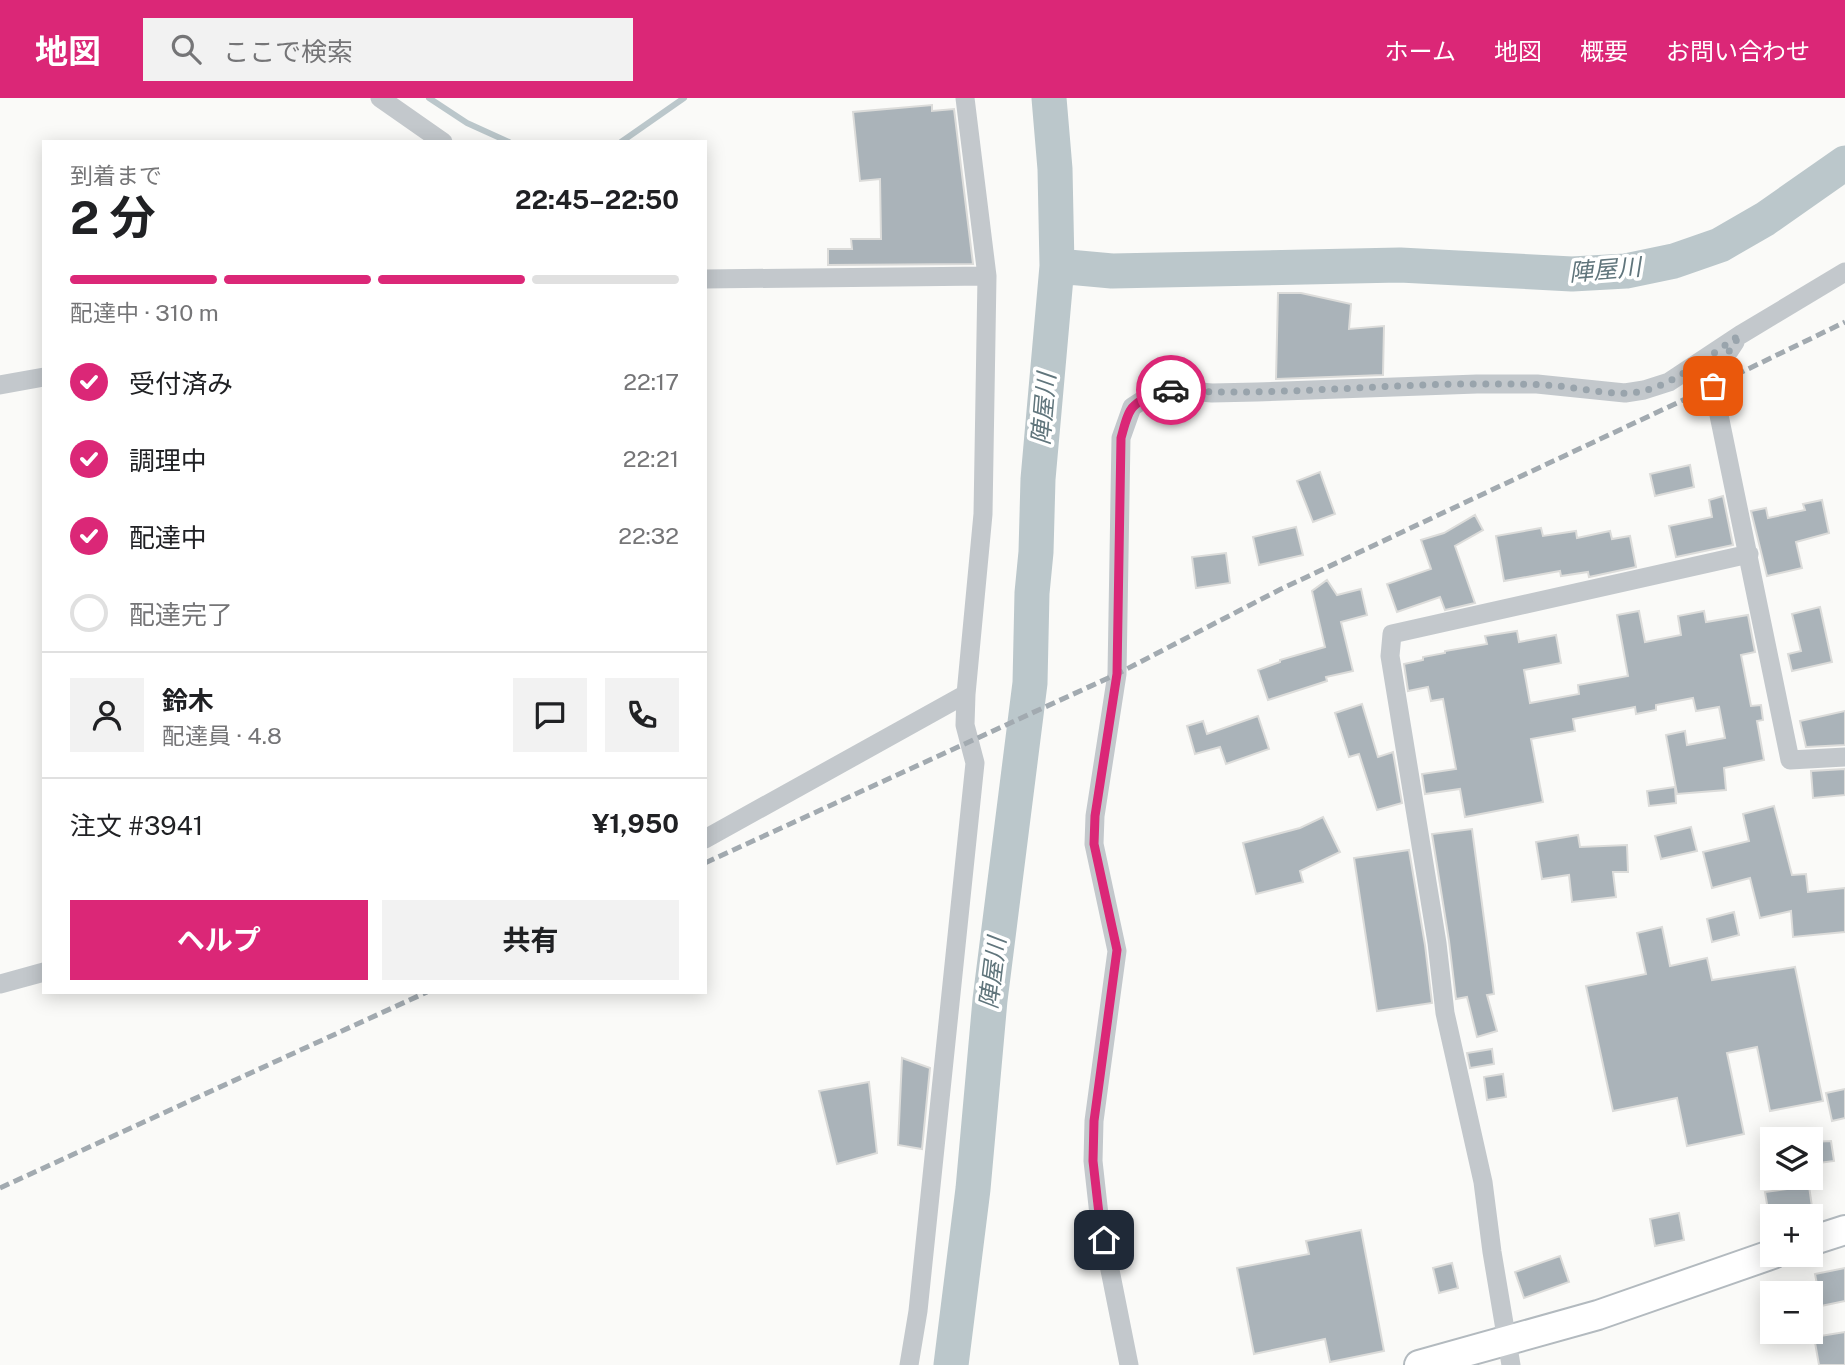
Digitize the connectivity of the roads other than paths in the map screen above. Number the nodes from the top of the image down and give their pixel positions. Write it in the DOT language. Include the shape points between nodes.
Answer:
graph roads {
  1 [pos="380,98"];
  2 [pos="965,98"];
  3 [pos="440,140"];
  4 [pos="1845,272"];
  5 [pos="987,276"];
  6 [pos="707,279"];
  7 [pos="1740,335"];
  8 [pos="42,377"];
  9 [pos="0,385"];
  10 [pos="1749,554"];
  11 [pos="966,694"];
  12 [pos="1845,757"];
  13 [pos="707,838"];
  14 [pos="42,973"];
  15 [pos="0,984"];
  16 [pos="1845,1230"];
  17 [pos="1823,1237"];
  18 [pos="1760,1259"];
  19 [pos="1509,1352"];
  20 [pos="909,1365"];
  21 [pos="1129,1365"];
  22 [pos="1419,1365"];
  1 -- 3 [label="street"];
  2 -- 5 [label="street"];
  4 -- 7 [label="street"];
  5 -- 6 [label="street"];
  5 -- 11 [label="street" via="983,514"];
  7 -- 10 [label="street" via="1716,371 1713,386"];
  7 -- 21 [label="street" via="1669,382 1625,393 1525,384 1212,393 1165,389 1132,407 1121,438 1117,674 1095,816 1094,844 1117,950 1094,1121 1093,1161"];
  8 -- 9 [label="street"];
  10 -- 12 [label="street" via="1790,760"];
  10 -- 19 [label="street" via="1392,634 1390,656 1445,1013 1483,1182"];
  11 -- 13 [label="street"];
  11 -- 20 [label="street" via="965,725 975,763"];
  14 -- 15 [label="street"];
  16 -- 17 [label="street"];
  18 -- 19 [label="street" via="1598,1315"];
  19 -- 22 [label="street"];
}
